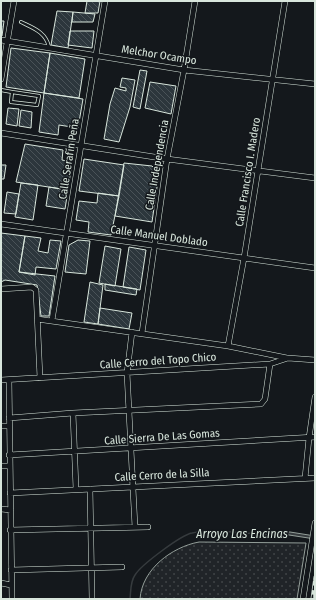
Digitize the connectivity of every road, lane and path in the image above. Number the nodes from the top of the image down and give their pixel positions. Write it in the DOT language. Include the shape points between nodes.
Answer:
graph roads {
  1 [pos="14,1"];
  2 [pos="105,1"];
  3 [pos="195,1"];
  4 [pos="285,1"];
  5 [pos="21,22"];
  6 [pos="1,40"];
  7 [pos="8,41"];
  8 [pos="49,47"];
  9 [pos="96,55"];
  10 [pos="184,70"];
  11 [pos="1,79"];
  12 [pos="273,80"];
  13 [pos="315,84"];
  14 [pos="1,90"];
  15 [pos="12,92"];
  16 [pos="1,133"];
  17 [pos="81,146"];
  18 [pos="167,159"];
  19 [pos="258,171"];
  20 [pos="315,178"];
  21 [pos="1,224"];
  22 [pos="68,233"];
  23 [pos="154,245"];
  24 [pos="244,258"];
  25 [pos="315,268"];
  26 [pos="1,289"];
  27 [pos="37,319"];
  28 [pos="52,320"];
  29 [pos="132,332"];
  30 [pos="142,333"];
  31 [pos="228,346"];
  32 [pos="288,358"];
  33 [pos="315,360"];
  34 [pos="270,364"];
  35 [pos="127,373"];
  36 [pos="40,378"];
  37 [pos="1,380"];
  38 [pos="9,380"];
  39 [pos="315,397"];
  40 [pos="128,410"];
  41 [pos="72,413"];
  42 [pos="9,418"];
  43 [pos="1,426"];
  44 [pos="9,426"];
  45 [pos="315,437"];
  46 [pos="308,438"];
  47 [pos="131,450"];
  48 [pos="74,452"];
  49 [pos="9,456"];
  50 [pos="1,466"];
  51 [pos="10,466"];
  52 [pos="305,478"];
  53 [pos="315,478"];
  54 [pos="133,486"];
  55 [pos="76,489"];
  56 [pos="90,489"];
  57 [pos="10,493"];
  58 [pos="1,509"];
  59 [pos="10,510"];
  60 [pos="315,523"];
  61 [pos="135,527"];
  62 [pos="148,527"];
  63 [pos="90,528"];
  64 [pos="10,530"];
  65 [pos="122,567"];
  66 [pos="91,568"];
  67 [pos="11,570"];
  68 [pos="1,583"];
  69 [pos="11,585"];
  70 [pos="12,599"];
  71 [pos="92,599"];
  72 [pos="303,599"];
  1 -- 7 [label="street"];
  2 -- 9 [label="street, Calle Serafín Peña"];
  3 -- 10 [label="street, Calle Independencia"];
  4 -- 12 [label="street, Calle Francisco I. Madero"];
  5 -- 8 [label="lane" via="46,37"];
  6 -- 7 [label="street, Melchor Ocampo"];
  7 -- 8 [label="street, Melchor Ocampo"];
  7 -- 11 [label="street"];
  8 -- 9 [label="street, Melchor Ocampo"];
  9 -- 10 [label="street, Melchor Ocampo"];
  9 -- 17 [label="street, Calle Serafín Peña"];
  10 -- 12 [label="street, Melchor Ocampo"];
  10 -- 18 [label="street, Calle Independencia"];
  12 -- 13 [label="street, Melchor Ocampo"];
  12 -- 19 [label="street, Calle Francisco I. Madero"];
  14 -- 15 [label="lane"];
  15 -- 15 [label="lane" via="39,96 37,105 10,102"];
  16 -- 17 [label="street"];
  17 -- 18 [label="street"];
  17 -- 22 [label="street, Calle Serafín Peña"];
  18 -- 19 [label="street"];
  18 -- 23 [label="street, Calle Independencia"];
  19 -- 20 [label="street"];
  19 -- 24 [label="street, Calle Francisco I. Madero"];
  21 -- 22 [label="street, Calle Manuel Doblado"];
  22 -- 23 [label="street, Calle Manuel Doblado"];
  22 -- 28 [label="street, Calle Serafín Peña"];
  23 -- 24 [label="street, Calle Manuel Doblado"];
  23 -- 30 [label="street, Calle Independencia"];
  24 -- 25 [label="street, Calle Manuel Doblado"];
  24 -- 31 [label="street, Calle Francisco I. Madero"];
  26 -- 27 [label="street" via="33,287 36,290"];
  27 -- 28 [label="street"];
  27 -- 36 [label="street"];
  28 -- 29 [label="street"];
  29 -- 30 [label="street"];
  29 -- 35 [label="street"];
  30 -- 31 [label="street"];
  31 -- 32 [label="street"];
  32 -- 33 [label="street, Calle Cerro del Topo Chico"];
  32 -- 34 [label="street, Calle Cerro del Topo Chico"];
  34 -- 35 [label="street, Calle Cerro del Topo Chico"];
  34 -- 40 [label="street" via="265,399 260,404"];
  35 -- 36 [label="street, Calle Cerro del Topo Chico"];
  35 -- 40 [label="street"];
  36 -- 38 [label="street, Calle Cerro del Topo Chico"];
  37 -- 38 [label="street, Calle Cerro del Topo Chico"];
  38 -- 42 [label="street"];
  39 -- 46 [label="street"];
  40 -- 41 [label="street"];
  40 -- 47 [label="street"];
  41 -- 42 [label="street"];
  41 -- 48 [label="street"];
  42 -- 44 [label="street"];
  43 -- 44 [label="street"];
  44 -- 49 [label="street"];
  45 -- 46 [label="street, Calle Sierra De Las Gomas"];
  46 -- 47 [label="street, Calle Sierra De Las Gomas"];
  46 -- 52 [label="street"];
  47 -- 48 [label="street, Calle Sierra De Las Gomas"];
  47 -- 54 [label="street"];
  48 -- 49 [label="street, Calle Sierra De Las Gomas"];
  48 -- 55 [label="street"];
  49 -- 51 [label="street"];
  50 -- 51 [label="street"];
  51 -- 57 [label="street"];
  52 -- 53 [label="street, Calle Cerro de la Silla"];
  52 -- 54 [label="street, Calle Cerro de la Silla"];
  54 -- 56 [label="street, Calle Cerro de la Silla"];
  54 -- 61 [label="street"];
  55 -- 56 [label="street, Calle Cerro de la Silla"];
  55 -- 57 [label="street, Calle Cerro de la Silla"];
  56 -- 63 [label="street"];
  57 -- 59 [label="street"];
  58 -- 59 [label="street"];
  59 -- 64 [label="street"];
  60 -- 72 [label="street"];
  61 -- 62 [label="street"];
  61 -- 63 [label="street"];
  63 -- 64 [label="street"];
  63 -- 66 [label="street"];
  64 -- 67 [label="street"];
  65 -- 66 [label="street"];
  66 -- 67 [label="street"];
  66 -- 71 [label="street"];
  67 -- 69 [label="street"];
  68 -- 69 [label="street"];
  69 -- 70 [label="street"];
}
